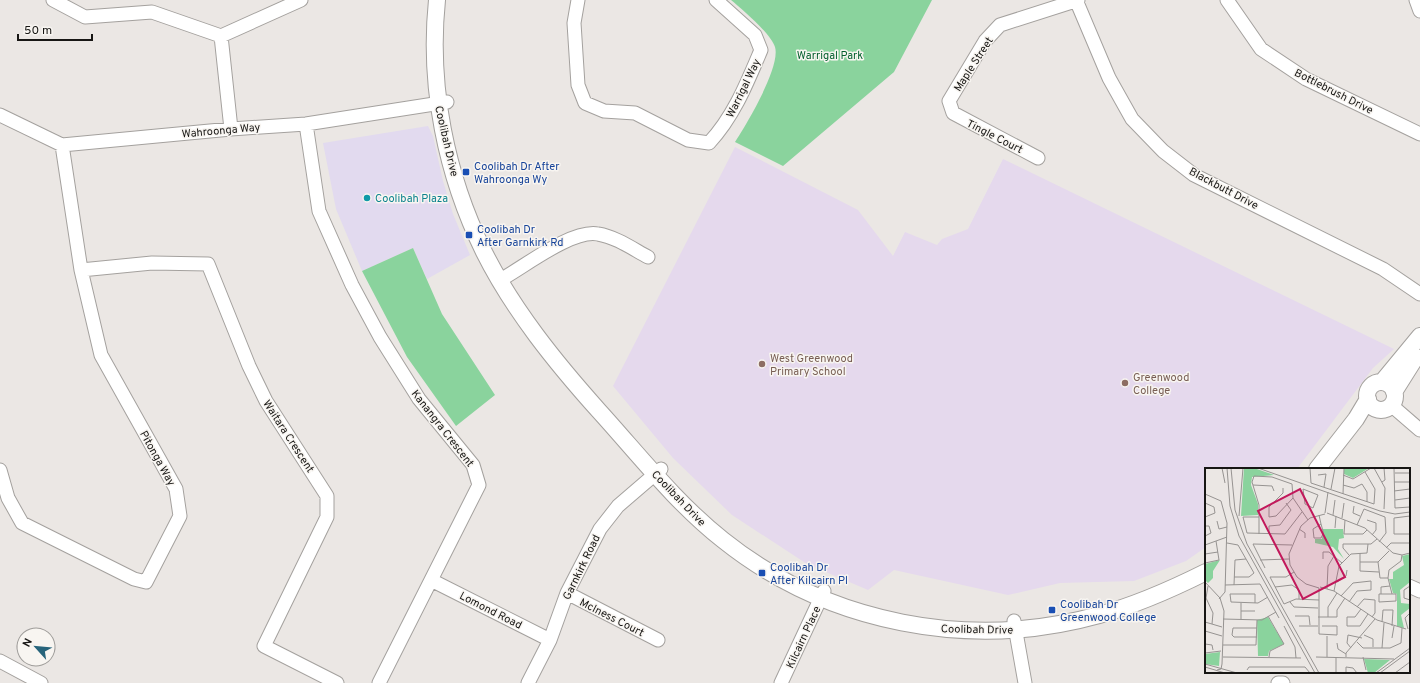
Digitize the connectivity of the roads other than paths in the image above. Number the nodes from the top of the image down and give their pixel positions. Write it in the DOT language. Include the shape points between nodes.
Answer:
graph roads {
  1 [pos="53,0"];
  2 [pos="301,0"];
  3 [pos="437,0"];
  4 [pos="446,0"];
  5 [pos="578,0"];
  6 [pos="716,0"];
  7 [pos="1077,0"];
  8 [pos="1227,0"];
  9 [pos="1416,0"];
  10 [pos="1420,11"];
  11 [pos="221,36"];
  12 [pos="443,103"];
  13 [pos="952,114"];
  14 [pos="0,115"];
  15 [pos="306,124"];
  16 [pos="231,129"];
  17 [pos="1420,134"];
  18 [pos="62,144"];
  19 [pos="1038,158"];
  20 [pos="648,257"];
  21 [pos="81,270"];
  22 [pos="504,278"];
  23 [pos="1420,294"];
  24 [pos="1420,336"];
  25 [pos="1420,351"];
  26 [pos="1383,398"];
  27 [pos="1420,430"];
  28 [pos="1318,468"];
  29 [pos="1329,468"];
  30 [pos="0,470"];
  31 [pos="658,471"];
  32 [pos="1205,562"];
  33 [pos="1205,572"];
  34 [pos="431,580"];
  35 [pos="1410,586"];
  36 [pos="1420,591"];
  37 [pos="567,593"];
  38 [pos="823,595"];
  39 [pos="1015,625"];
  40 [pos="550,640"];
  41 [pos="658,640"];
  42 [pos="0,662"];
  43 [pos="41,683"];
  44 [pos="337,683"];
  45 [pos="379,683"];
  46 [pos="528,683"];
  47 [pos="781,683"];
  48 [pos="1025,683"];
  49 [pos="1278,683"];
  50 [pos="1283,683"];
  1 -- 11 [label="street" via="86,17 152,12"];
  2 -- 11 [label="street"];
  3 -- 12 [label="main road, Coolibah Drive" via="435,64"];
  4 -- 12 [label="main road, Coolibah Drive"];
  5 -- 6 [label="street, Warrigal Way" via="574,23 578,85 585,103 604,111 635,113 688,140 709,143 722,129 744,90 761,50 755,35"];
  7 -- 13 [label="street, Maple Street" via="1000,25 985,41 949,102"];
  7 -- 23 [label="street, Blackbutt Drive" via="1109,78 1132,119 1163,151 1194,175 1383,269"];
  8 -- 17 [label="street, Bottlebrush Drive" via="1260,48 1306,79"];
  9 -- 10 [label="street"];
  11 -- 16 [label="street"];
  12 -- 15 [label="street, Wahroonga Way"];
  12 -- 22 [label="main road, Coolibah Drive" via="471,200"];
  13 -- 19 [label="street, Tingle Court"];
  14 -- 18 [label="street"];
  15 -- 16 [label="street, Wahroonga Way"];
  15 -- 34 [label="street, Kanangra Crescent" via="319,211 352,285 380,337 419,399 474,465 479,484"];
  16 -- 18 [label="street, Wahroonga Way"];
  18 -- 21 [label="street, Pitonga Way"];
  20 -- 22 [label="street" via="608,236 589,233 571,238"];
  21 -- 30 [label="street, Pitonga Way" via="101,355 176,489 180,516 146,582 134,579 22,523 8,498"];
  21 -- 44 [label="street, Waitara Crescent" via="152,263 208,264 249,366 266,401 327,496 327,517 264,646"];
  22 -- 31 [label="main road, Coolibah Drive" via="572,367"];
  24 -- 26 [label="main road"];
  25 -- 26 [label="main road"];
  26 -- 27 [label="street"];
  26 -- 28 [label="main road" via="1356,419"];
  26 -- 29 [label="main road"];
  31 -- 37 [label="street, Garnkirk Road" via="608,517"];
  31 -- 38 [label="main road, Coolibah Drive" via="731,536"];
  32 -- 39 [label="main road, Coolibah Drive" via="1164,583 1109,603"];
  33 -- 39 [label="main road, Coolibah Drive" via="1168,590 1098,615"];
  34 -- 40 [label="street, Lomond Road"];
  34 -- 45 [label="street, Kanangra Crescent"];
  35 -- 36 [label="street"];
  37 -- 40 [label="street, Garnkirk Road"];
  37 -- 41 [label="street, McIness Court"];
  38 -- 39 [label="main road, Coolibah Drive" via="914,616"];
  38 -- 47 [label="street, Kilcairn Place"];
  39 -- 48 [label="street"];
  40 -- 46 [label="street, Garnkirk Road"];
  42 -- 43 [label="street"];
  49 -- 50 [label="street"];
}
